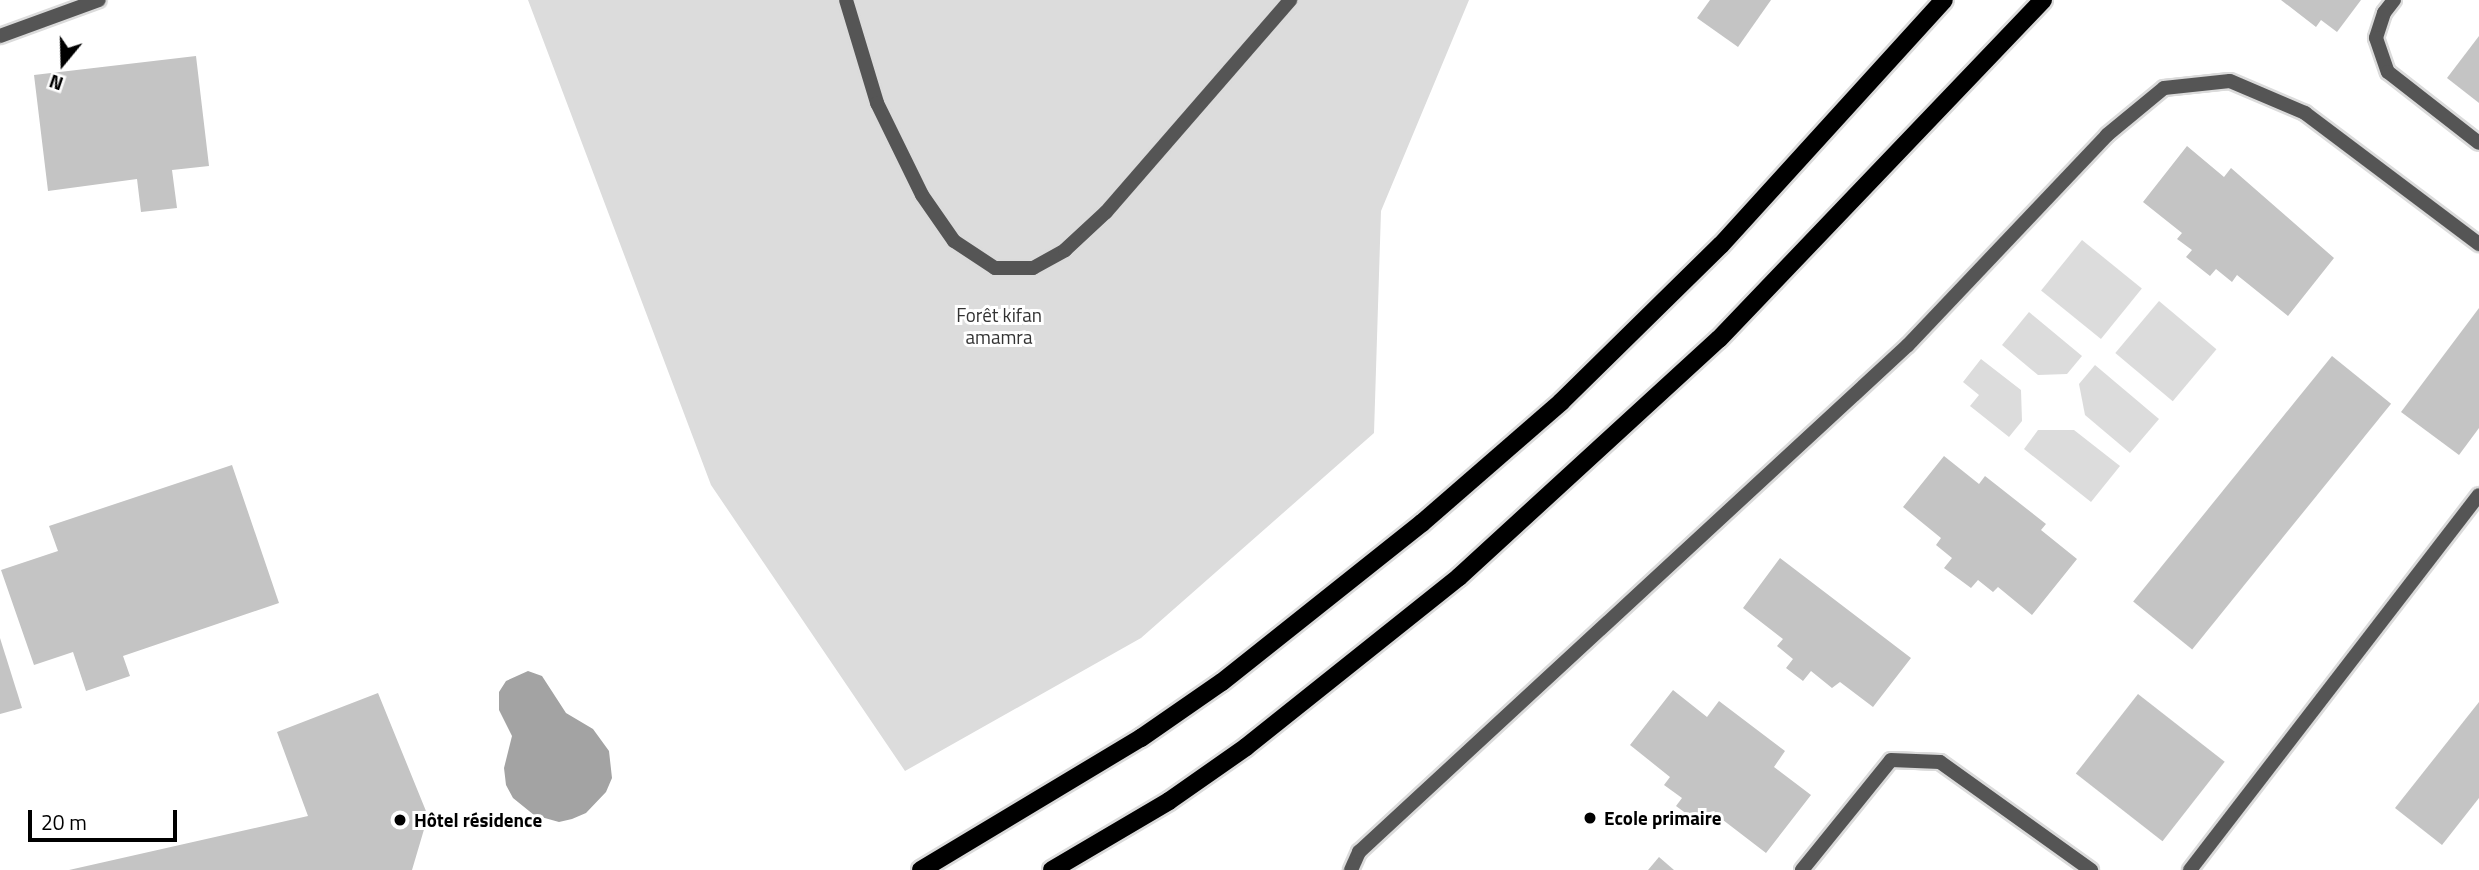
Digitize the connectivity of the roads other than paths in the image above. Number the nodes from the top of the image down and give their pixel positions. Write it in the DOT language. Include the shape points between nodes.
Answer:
graph roads {
  1 [pos="99,0"];
  2 [pos="846,0"];
  3 [pos="1290,0"];
  4 [pos="1944,0"];
  5 [pos="2043,0"];
  6 [pos="2394,0"];
  7 [pos="0,36"];
  8 [pos="2479,143"];
  9 [pos="2479,244"];
  10 [pos="2479,495"];
  11 [pos="921,870"];
  12 [pos="1052,870"];
  13 [pos="1351,870"];
  14 [pos="1802,870"];
  15 [pos="2091,870"];
  16 [pos="2190,870"];
  1 -- 7 [label="street"];
  2 -- 3 [label="street" via="877,103 922,195 954,241 995,268 1033,268 1065,250 1106,212"];
  4 -- 11 [label="main road" via="1721,245 1561,402 1422,523 1222,682 1151,731"];
  5 -- 12 [label="main road" via="1719,339 1519,524 1246,747 1169,801"];
  6 -- 8 [label="street" via="2384,12 2376,38 2388,72"];
  9 -- 13 [label="street" via="2305,113 2230,81 2164,88 2107,135 1908,345 1359,852"];
  10 -- 16 [label="street"];
  14 -- 15 [label="street" via="1891,760 1940,762"];
}
